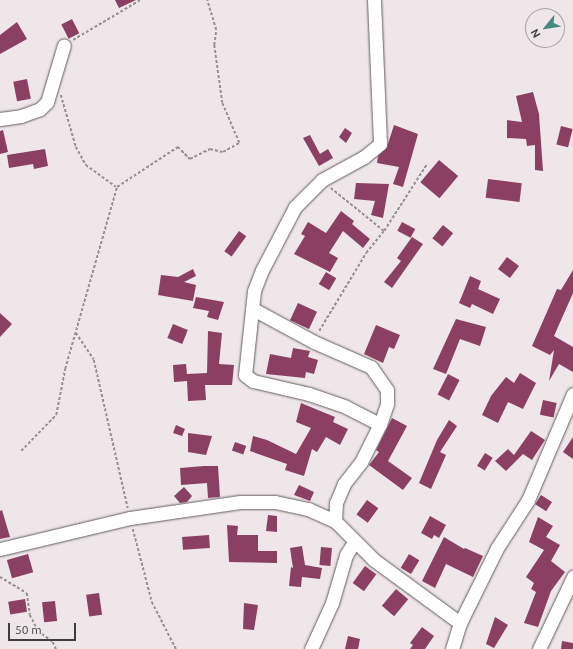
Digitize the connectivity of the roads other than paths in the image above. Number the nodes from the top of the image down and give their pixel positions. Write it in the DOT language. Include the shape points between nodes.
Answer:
graph roads {
  1 [pos="374,0"];
  2 [pos="64,45"];
  3 [pos="0,119"];
  4 [pos="253,309"];
  5 [pos="573,394"];
  6 [pos="380,424"];
  7 [pos="335,521"];
  8 [pos="354,542"];
  9 [pos="0,549"];
  10 [pos="573,577"];
  11 [pos="460,623"];
  12 [pos="312,649"];
  13 [pos="452,649"];
  14 [pos="538,649"];
  1 -- 4 [label="street" via="380,144 376,150 322,180 295,207 262,270 254,291"];
  2 -- 3 [label="street" via="47,102 40,109 21,116"];
  4 -- 6 [label="street" via="314,342 372,367 379,375 387,396"];
  4 -- 6 [label="street" via="245,375 248,379 346,407"];
  5 -- 11 [label="street" via="528,500 498,548"];
  6 -- 7 [label="street" via="361,462 344,484 336,503"];
  7 -- 8 [label="street"];
  7 -- 9 [label="street" via="308,509 275,502 240,502 130,518"];
  8 -- 11 [label="street" via="374,560"];
  8 -- 12 [label="street" via="346,555 332,603"];
  10 -- 14 [label="street"];
  11 -- 13 [label="street"];
}
